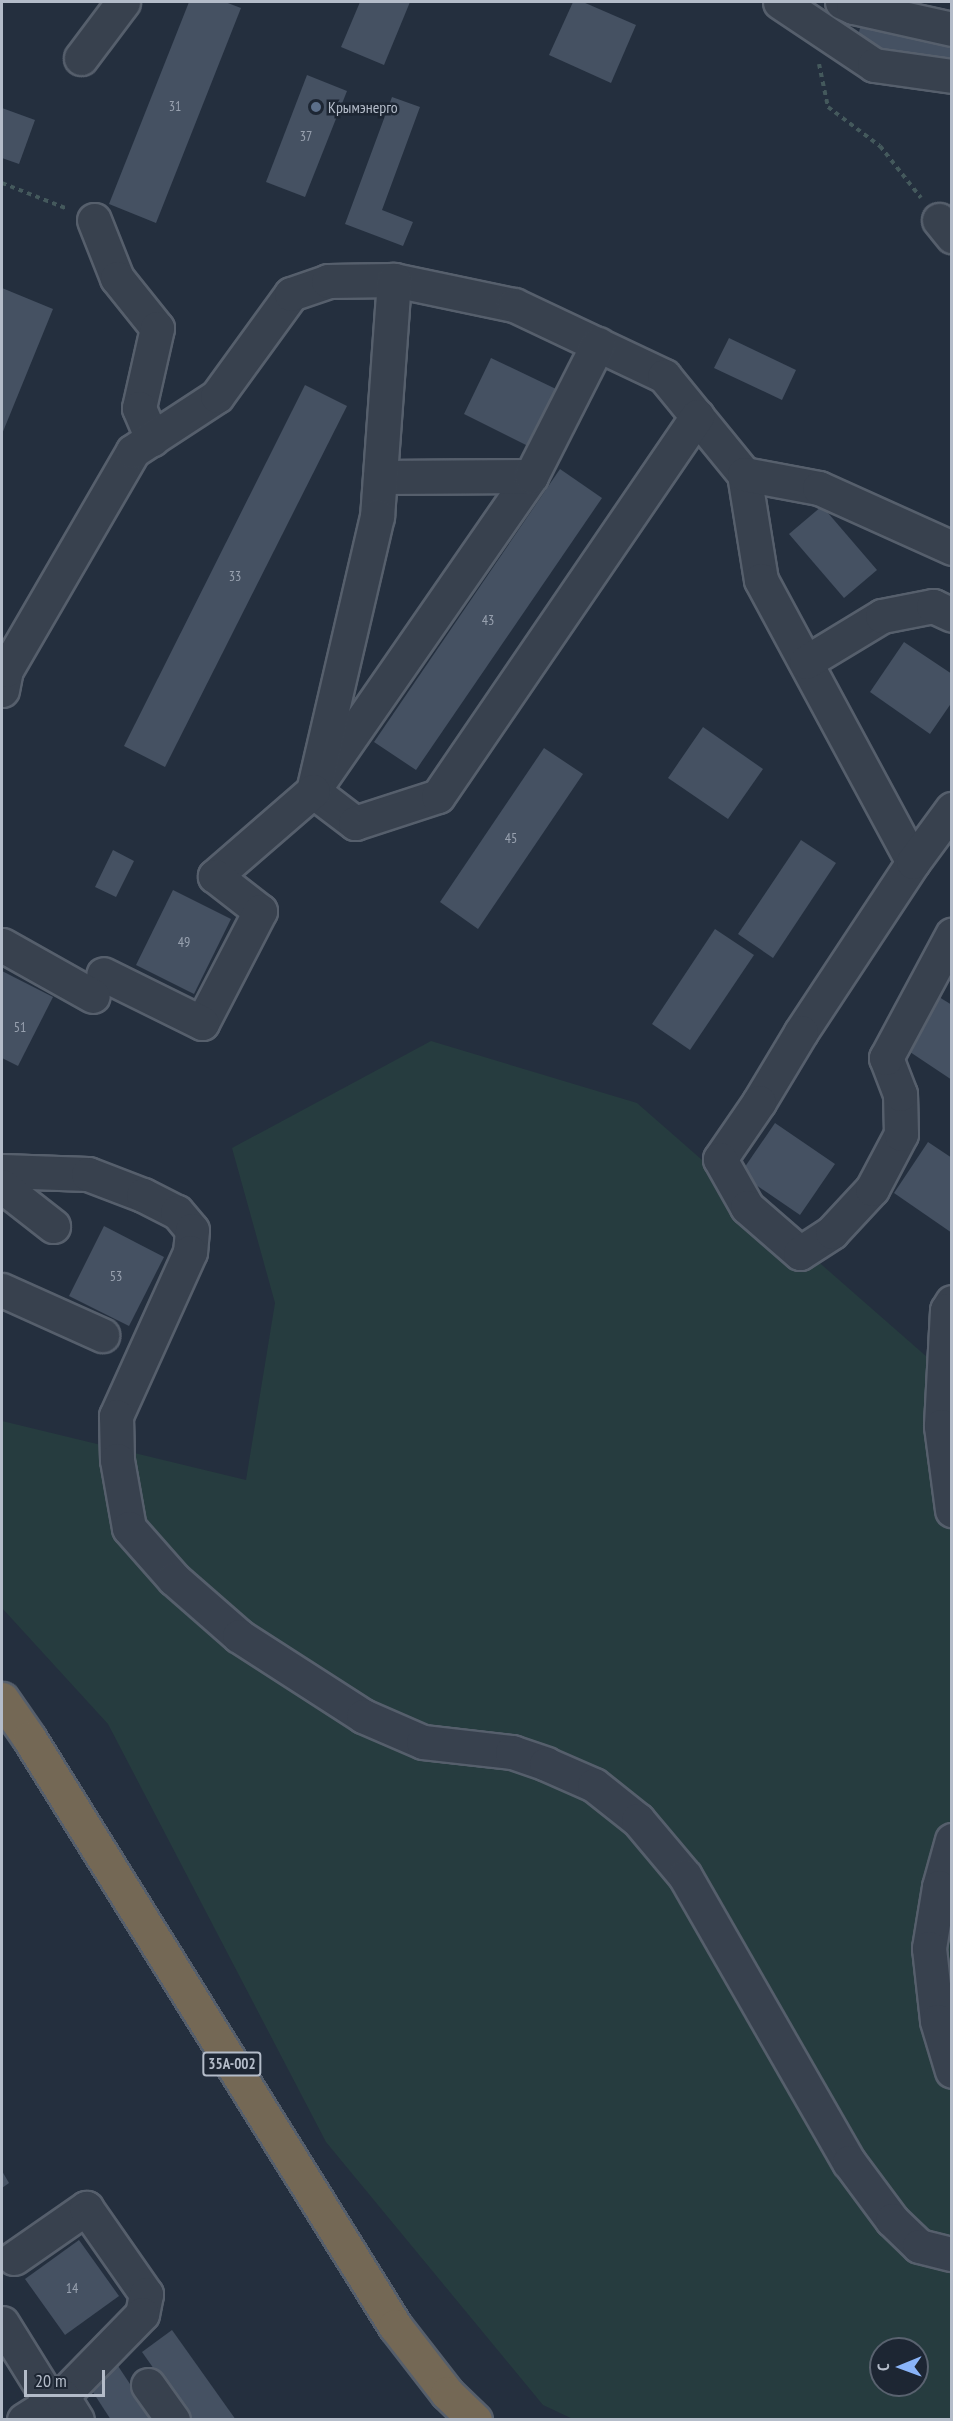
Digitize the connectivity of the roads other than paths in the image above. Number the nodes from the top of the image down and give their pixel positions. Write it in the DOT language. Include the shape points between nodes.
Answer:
graph roads {
  1 [pos="123,2"];
  2 [pos="780,2"];
  3 [pos="842,2"];
  4 [pos="951,29"];
  5 [pos="81,58"];
  6 [pos="951,76"];
  7 [pos="94,220"];
  8 [pos="394,280"];
  9 [pos="598,345"];
  10 [pos="697,416"];
  11 [pos="152,439"];
  12 [pos="744,474"];
  13 [pos="531,476"];
  14 [pos="380,477"];
  15 [pos="951,548"];
  16 [pos="951,615"];
  17 [pos="806,662"];
  18 [pos="3,675"];
  19 [pos="313,791"];
  20 [pos="951,809"];
  21 [pos="913,862"];
  22 [pos="951,935"];
  23 [pos="2,945"];
  24 [pos="2,1171"];
  25 [pos="2,1186"];
  26 [pos="53,1227"];
  27 [pos="2,1290"];
  28 [pos="951,1302"];
  29 [pos="102,1335"];
  30 [pos="951,1510"];
  31 [pos="2,1699"];
  32 [pos="951,1840"];
  33 [pos="951,2071"];
  34 [pos="951,2254"];
  35 [pos="14,2258"];
  36 [pos="2,2323"];
  37 [pos="148,2385"];
  38 [pos="64,2406"];
  39 [pos="24,2420"];
  40 [pos="173,2420"];
  41 [pos="475,2420"];
  1 -- 5 [label="street"];
  2 -- 6 [label="street" via="874,65"];
  3 -- 4 [label="street"];
  7 -- 11 [label="street" via="117,278 157,328 139,408"];
  8 -- 9 [label="street" via="514,305"];
  8 -- 11 [label="street" via="328,281 291,294 217,396"];
  8 -- 14 [label="street"];
  9 -- 10 [label="street" via="664,376"];
  9 -- 13 [label="street"];
  10 -- 12 [label="street"];
  10 -- 19 [label="street" via="438,796 356,823"];
  11 -- 18 [label="street" via="133,451"];
  12 -- 15 [label="street" via="819,488"];
  12 -- 17 [label="street" via="761,580"];
  13 -- 14 [label="street"];
  13 -- 19 [label="street"];
  14 -- 19 [label="street" via="377,516"];
  16 -- 17 [label="street" via="933,606 882,616"];
  17 -- 21 [label="street"];
  19 -- 23 [label="street" via="215,876 261,911 202,1023"];
  20 -- 21 [label="street"];
  21 -- 22 [label="street" via="720,1159 747,1207 800,1253 832,1232 872,1189 901,1134 900,1094 886,1058"];
  24 -- 34 [label="street" via="88,1174 177,1212 192,1230 190,1252 116,1416 117,1461 129,1527 167,1571 240,1636 363,1716 423,1742 512,1752 546,1764 594,1785 638,1820 685,1876 849,2162 892,2220 919,2246"];
  25 -- 26 [label="street"];
  27 -- 29 [label="street"];
  28 -- 30 [label="street" via="947,1310 940,1426"];
  31 -- 41 [label="highway, 35А-002" via="395,2326 447,2392"];
  32 -- 33 [label="street" via="929,1948 937,2021"];
  35 -- 38 [label="street" via="86,2208 146,2294 142,2314"];
  36 -- 38 [label="street"];
  37 -- 40 [label="street"];
  38 -- 39 [label="street"];
}
